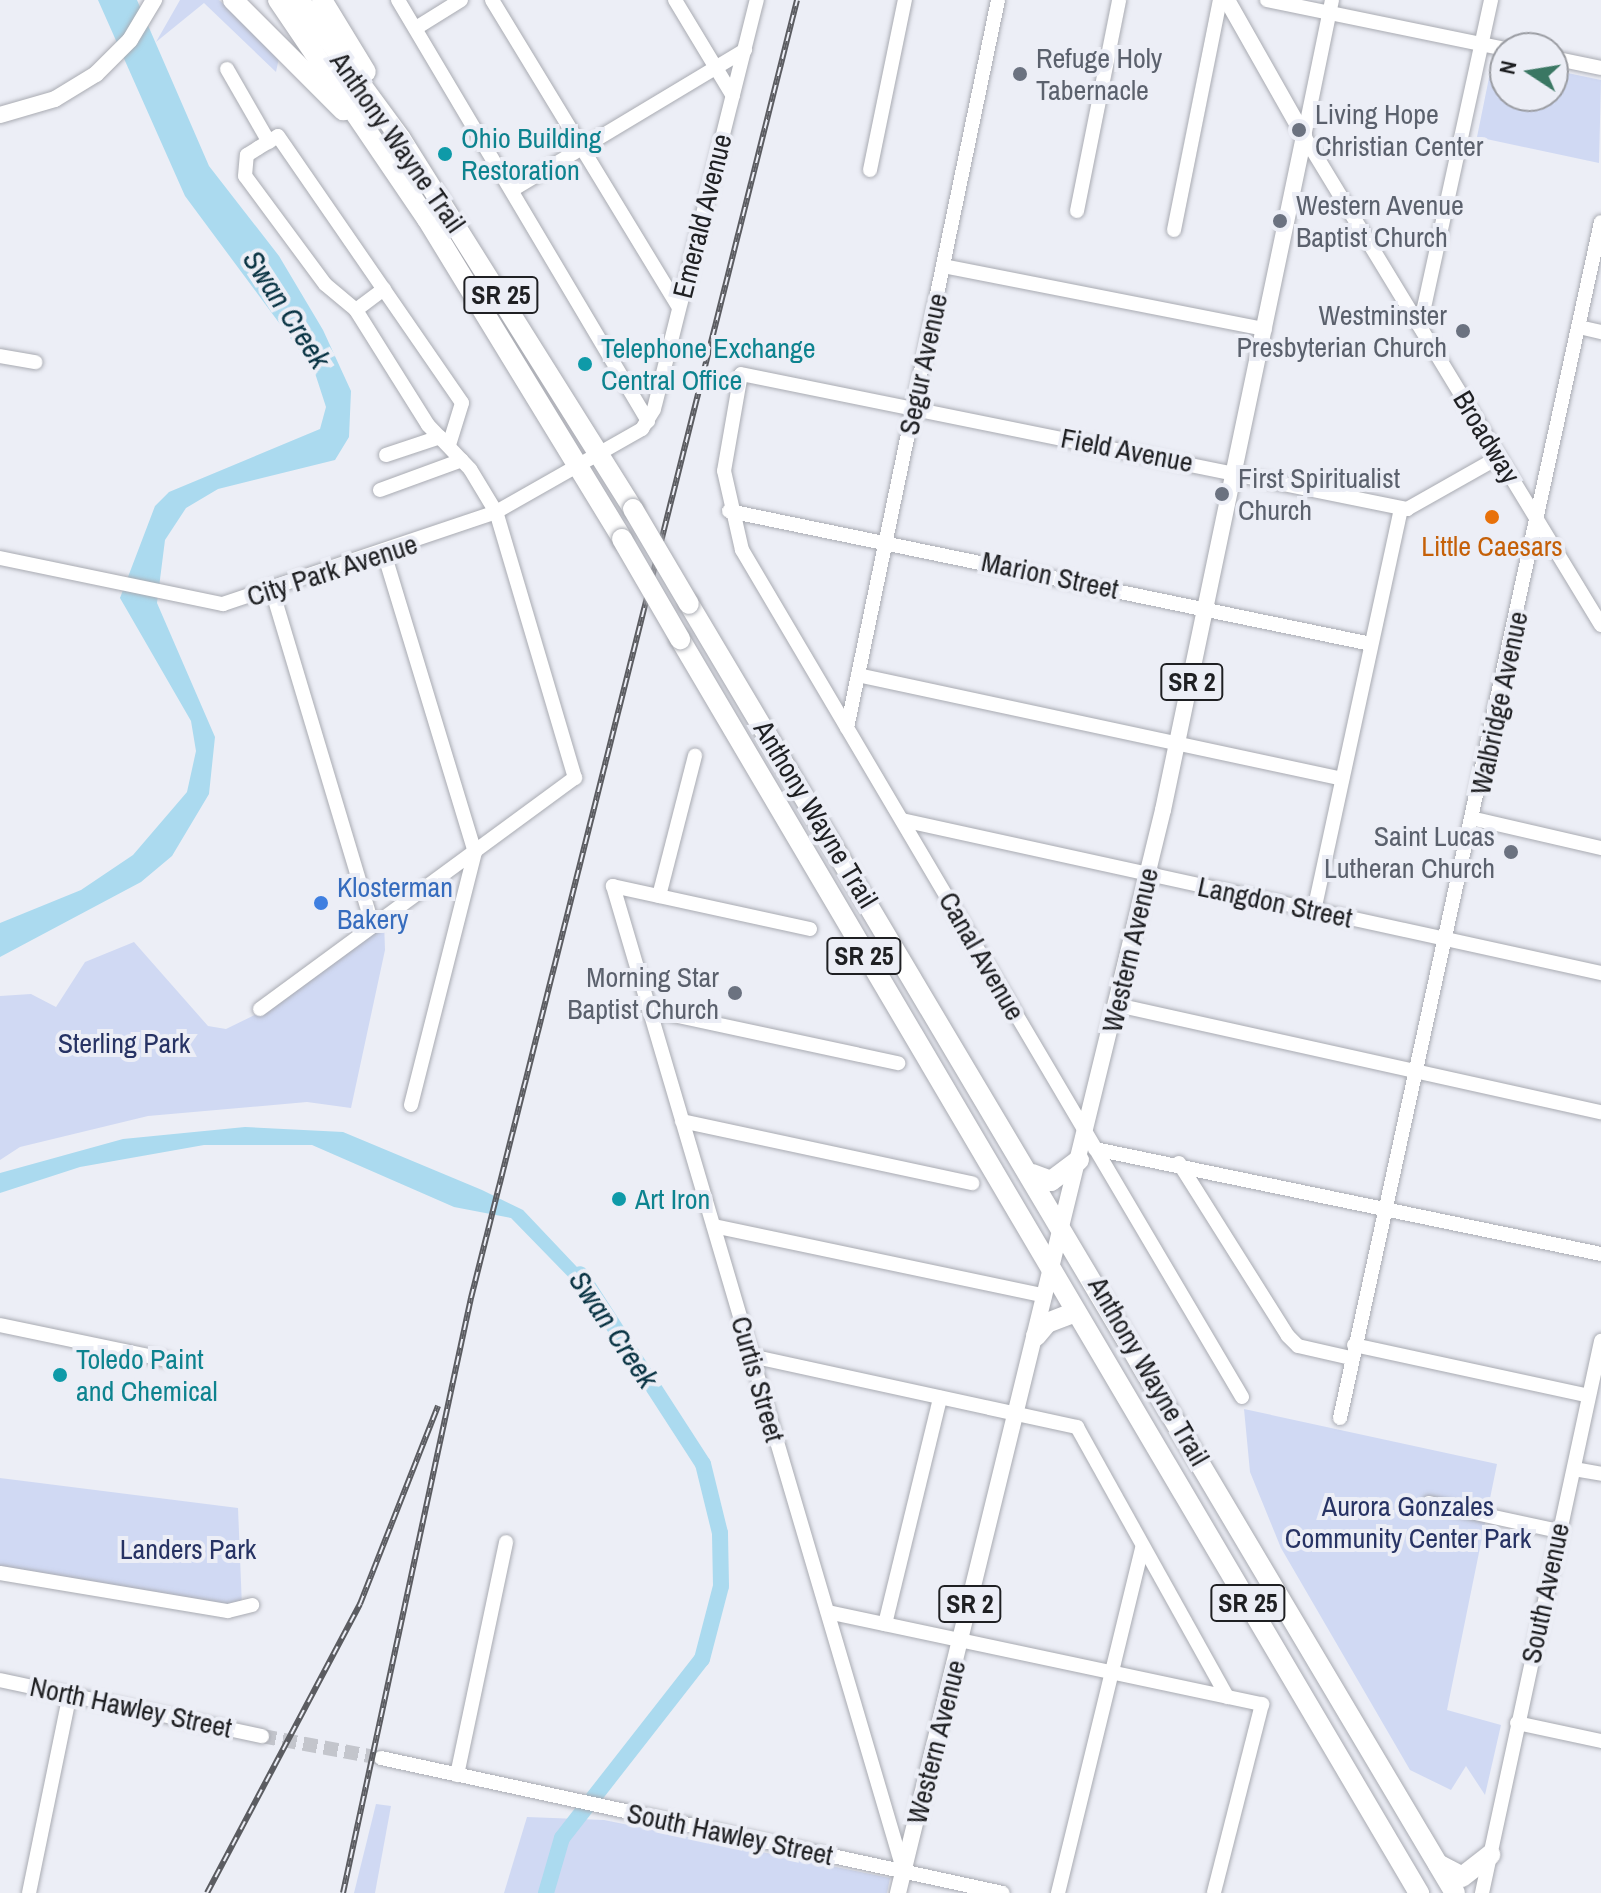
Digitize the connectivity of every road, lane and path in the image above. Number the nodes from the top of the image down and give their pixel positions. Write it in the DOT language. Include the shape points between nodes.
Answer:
graph roads {
  1 [pos="233,0"];
  2 [pos="278,0"];
  3 [pos="299,0"];
  4 [pos="322,0"];
  5 [pos="398,0"];
  6 [pos="461,0"];
  7 [pos="492,0"];
  8 [pos="675,0"];
  9 [pos="757,0"];
  10 [pos="905,0"];
  11 [pos="998,0"];
  12 [pos="1119,0"];
  13 [pos="1220,0"];
  14 [pos="1227,0"];
  15 [pos="1267,0"];
  16 [pos="1491,0"];
  17 [pos="153,1"];
  18 [pos="1330,6"];
  19 [pos="416,28"];
  20 [pos="1482,44"];
  21 [pos="1489,46"];
  22 [pos="745,50"];
  23 [pos="1569,61"];
  24 [pos="716,68"];
  25 [pos="1601,68"];
  26 [pos="227,69"];
  27 [pos="733,96"];
  28 [pos="0,115"];
  29 [pos="1304,136"];
  30 [pos="401,139"];
  31 [pos="269,142"];
  32 [pos="582,149"];
  33 [pos="386,161"];
  34 [pos="870,170"];
  35 [pos="512,190"];
  36 [pos="1077,211"];
  37 [pos="1601,222"];
  38 [pos="1174,230"];
  39 [pos="943,266"];
  40 [pos="384,289"];
  41 [pos="679,308"];
  42 [pos="356,310"];
  43 [pos="1420,326"];
  44 [pos="1579,327"];
  45 [pos="1265,329"];
  46 [pos="1601,332"];
  47 [pos="0,356"];
  48 [pos="35,362"];
  49 [pos="741,374"];
  50 [pos="914,408"];
  51 [pos="645,425"];
  52 [pos="444,441"];
  53 [pos="598,454"];
  54 [pos="386,455"];
  55 [pos="1499,457"];
  56 [pos="462,460"];
  57 [pos="577,464"];
  58 [pos="1235,472"];
  59 [pos="380,490"];
  60 [pos="1401,508"];
  61 [pos="729,511"];
  62 [pos="496,512"];
  63 [pos="1538,521"];
  64 [pos="885,542"];
  65 [pos="384,553"];
  66 [pos="0,558"];
  67 [pos="272,590"];
  68 [pos="1208,608"];
  69 [pos="1601,625"];
  70 [pos="1371,644"];
  71 [pos="858,675"];
  72 [pos="847,728"];
  73 [pos="1178,744"];
  74 [pos="695,756"];
  75 [pos="1342,779"];
  76 [pos="1475,819"];
  77 [pos="902,820"];
  78 [pos="1601,848"];
  79 [pos="475,852"];
  80 [pos="1148,874"];
  81 [pos="659,896"];
  82 [pos="1314,911"];
  83 [pos="373,926"];
  84 [pos="810,929"];
  85 [pos="1449,940"];
  86 [pos="1601,973"];
  87 [pos="1117,1005"];
  88 [pos="260,1009"];
  89 [pos="650,1010"];
  90 [pos="898,1063"];
  91 [pos="1421,1072"];
  92 [pos="411,1105"];
  93 [pos="1601,1112"];
  94 [pos="682,1121"];
  95 [pos="1086,1133"];
  96 [pos="1087,1154"];
  97 [pos="1179,1163"];
  98 [pos="1032,1174"];
  99 [pos="972,1183"];
  100 [pos="1387,1208"];
  101 [pos="1063,1225"];
  102 [pos="714,1226"];
  103 [pos="1601,1254"];
  104 [pos="1052,1271"];
  105 [pos="1045,1296"];
  106 [pos="1076,1312"];
  107 [pos="0,1325"];
  108 [pos="1036,1336"];
  109 [pos="1601,1341"];
  110 [pos="1352,1352"];
  111 [pos="751,1356"];
  112 [pos="167,1360"];
  113 [pos="1589,1396"];
  114 [pos="1242,1397"];
  115 [pos="940,1398"];
  116 [pos="1017,1414"];
  117 [pos="1340,1418"];
  118 [pos="1574,1469"];
  119 [pos="1601,1474"];
  120 [pos="1429,1503"];
  121 [pos="1558,1531"];
  122 [pos="506,1542"];
  123 [pos="1142,1548"];
  124 [pos="0,1573"];
  125 [pos="252,1605"];
  126 [pos="828,1612"];
  127 [pos="885,1624"];
  128 [pos="961,1640"];
  129 [pos="1112,1672"];
  130 [pos="0,1680"];
  131 [pos="70,1694"];
  132 [pos="1227,1697"];
  133 [pos="1517,1723"];
  134 [pos="262,1736"];
  135 [pos="1601,1741"];
  136 [pos="381,1758"];
  137 [pos="457,1775"];
  138 [pos="1386,1837"];
  139 [pos="1490,1855"];
  140 [pos="1438,1864"];
  141 [pos="904,1872"];
  142 [pos="29,1893"];
  143 [pos="898,1893"];
  144 [pos="1003,1893"];
  145 [pos="1058,1893"];
  146 [pos="1214,1893"];
  147 [pos="1419,1893"];
  148 [pos="1430,1893"];
  149 [pos="1455,1893"];
  150 [pos="1482,1893"];
  1 -- 33 [label="highway"];
  2 -- 33 [label="highway, Anthony Wayne Trail / SR 25"];
  3 -- 30 [label="highway, Anthony Wayne Trail / SR 25"];
  4 -- 30 [label="highway"];
  5 -- 19 [label="street"];
  6 -- 19 [label="street"];
  7 -- 32 [label="street"];
  8 -- 24 [label="street"];
  9 -- 22 [label="street, Emerald Avenue"];
  10 -- 34 [label="street"];
  11 -- 39 [label="street, Segur Avenue"];
  12 -- 36 [label="street"];
  13 -- 38 [label="street"];
  14 -- 29 [label="main road, Broadway"];
  15 -- 18 [label="street"];
  16 -- 20 [label="street"];
  17 -- 28 [label="main road" via="107,64 55,99"];
  18 -- 20 [label="street"];
  18 -- 29 [label="street, Western Avenue"];
  19 -- 35 [label="street"];
  20 -- 21 [label="street"];
  20 -- 43 [label="street"];
  22 -- 24 [label="street"];
  22 -- 27 [label="street, Emerald Avenue"];
  23 -- 25 [label="street"];
  24 -- 27 [label="street"];
  24 -- 32 [label="street"];
  26 -- 31 [label="street"];
  27 -- 41 [label="street, Emerald Avenue"];
  29 -- 43 [label="street, Broadway"];
  29 -- 45 [label="main road, Western Avenue / SR 2"];
  30 -- 53 [label="highway, Anthony Wayne Trail / SR 25"];
  31 -- 40 [label="street" via="278,136"];
  31 -- 42 [label="street" via="247,155 245,176 325,284"];
  32 -- 35 [label="street"];
  32 -- 41 [label="street"];
  33 -- 57 [label="highway, Anthony Wayne Trail / SR 25"];
  35 -- 51 [label="street"];
  37 -- 44 [label="street, Walbridge Avenue"];
  39 -- 45 [label="street"];
  39 -- 50 [label="street, Segur Avenue"];
  40 -- 42 [label="street"];
  40 -- 52 [label="street" via="462,403"];
  41 -- 51 [label="street, Emerald Avenue"];
  42 -- 52 [label="street"];
  43 -- 55 [label="street, Broadway"];
  44 -- 46 [label="street"];
  44 -- 63 [label="street, Walbridge Avenue"];
  45 -- 58 [label="main road, Western Avenue / SR 2"];
  47 -- 48 [label="street"];
  49 -- 50 [label="street, Field Avenue"];
  49 -- 61 [label="street, Canal Avenue" via="724,471"];
  50 -- 58 [label="street, Field Avenue"];
  50 -- 64 [label="street, Segur Avenue"];
  51 -- 53 [label="street, City Park Avenue"];
  52 -- 54 [label="street"];
  52 -- 56 [label="street"];
  53 -- 57 [label="street, City Park Avenue"];
  53 -- 98 [label="highway, Anthony Wayne Trail / SR 25, bridge"];
  55 -- 60 [label="street, Field Avenue" via="1438,497"];
  55 -- 63 [label="street, Broadway"];
  56 -- 59 [label="street"];
  56 -- 62 [label="street"];
  57 -- 62 [label="street, City Park Avenue"];
  57 -- 104 [label="highway, Anthony Wayne Trail / SR 25, bridge"];
  58 -- 60 [label="street, Field Avenue"];
  58 -- 68 [label="main road, Western Avenue / SR 2"];
  60 -- 70 [label="street"];
  61 -- 64 [label="street, Marion Street"];
  61 -- 72 [label="street, Canal Avenue" via="742,550"];
  62 -- 65 [label="street, City Park Avenue"];
  62 -- 79 [label="street" via="575,778"];
  63 -- 69 [label="street, Broadway"];
  63 -- 76 [label="street, Walbridge Avenue"];
  64 -- 68 [label="street, Marion Street"];
  64 -- 71 [label="street, Segur Avenue"];
  65 -- 67 [label="street, City Park Avenue"];
  65 -- 79 [label="street"];
  66 -- 67 [label="street, City Park Avenue" via="223,604"];
  67 -- 83 [label="street"];
  68 -- 70 [label="street, Marion Street"];
  68 -- 73 [label="main road, Western Avenue / SR 2"];
  70 -- 75 [label="street"];
  71 -- 72 [label="street, Segur Avenue"];
  71 -- 73 [label="street"];
  72 -- 77 [label="street, Canal Avenue"];
  73 -- 75 [label="street"];
  73 -- 80 [label="main road, Western Avenue / SR 2"];
  74 -- 81 [label="street"];
  75 -- 82 [label="street"];
  76 -- 78 [label="street"];
  76 -- 85 [label="street, Walbridge Avenue"];
  77 -- 80 [label="street, Langdon Street"];
  77 -- 95 [label="street, Canal Avenue"];
  79 -- 83 [label="street"];
  79 -- 92 [label="street"];
  80 -- 82 [label="street, Langdon Street"];
  80 -- 87 [label="main road, Western Avenue / SR 2"];
  81 -- 84 [label="street"];
  81 -- 89 [label="street, Curtis Street" via="613,886"];
  82 -- 85 [label="street, Langdon Street"];
  83 -- 88 [label="street"];
  85 -- 86 [label="street, Langdon Street"];
  85 -- 91 [label="street, Walbridge Avenue"];
  87 -- 91 [label="street"];
  87 -- 95 [label="main road, Western Avenue / SR 2"];
  89 -- 90 [label="street"];
  89 -- 94 [label="street, Curtis Street"];
  91 -- 93 [label="street"];
  91 -- 100 [label="street, Walbridge Avenue"];
  94 -- 99 [label="street"];
  94 -- 102 [label="street, Curtis Street"];
  95 -- 96 [label="main road, Western Avenue / SR 2"];
  96 -- 97 [label="street"];
  96 -- 98 [label="highway" via="1051,1181"];
  96 -- 101 [label="main road, Western Avenue / SR 2"];
  96 -- 114 [label="street"];
  97 -- 100 [label="street"];
  97 -- 110 [label="street" via="1288,1336 1298,1346"];
  98 -- 101 [label="highway, Anthony Wayne Trail / SR 25"];
  100 -- 103 [label="street"];
  100 -- 110 [label="street, Walbridge Avenue"];
  101 -- 104 [label="main road, Western Avenue / SR 2"];
  101 -- 140 [label="highway, Anthony Wayne Trail / SR 25"];
  102 -- 105 [label="street"];
  102 -- 111 [label="street, Curtis Street"];
  104 -- 105 [label="main road, Western Avenue / SR 2"];
  104 -- 106 [label="highway, Anthony Wayne Trail / SR 25"];
  105 -- 108 [label="main road, Western Avenue / SR 2"];
  106 -- 108 [label="highway" via="1047,1323"];
  106 -- 138 [label="highway, Anthony Wayne Trail / SR 25"];
  107 -- 112 [label="street"];
  108 -- 116 [label="main road, Western Avenue / SR 2"];
  109 -- 113 [label="street, South Avenue"];
  110 -- 113 [label="street"];
  110 -- 117 [label="street, Walbridge Avenue"];
  111 -- 115 [label="street"];
  111 -- 126 [label="street, Curtis Street"];
  113 -- 118 [label="street, South Avenue"];
  115 -- 116 [label="street"];
  115 -- 127 [label="street"];
  116 -- 123 [label="street" via="1077,1427"];
  116 -- 128 [label="main road, Western Avenue / SR 2"];
  118 -- 119 [label="street"];
  118 -- 121 [label="street, South Avenue"];
  120 -- 121 [label="street"];
  121 -- 133 [label="street, South Avenue"];
  122 -- 137 [label="street"];
  123 -- 129 [label="street"];
  123 -- 132 [label="street"];
  124 -- 125 [label="street" via="228,1611"];
  126 -- 127 [label="street"];
  126 -- 141 [label="street, Curtis Street"];
  127 -- 128 [label="street"];
  128 -- 129 [label="street"];
  128 -- 141 [label="main road, Western Avenue / SR 2"];
  129 -- 132 [label="street"];
  129 -- 145 [label="street"];
  130 -- 131 [label="street, North Hawley Street"];
  131 -- 134 [label="street, North Hawley Street"];
  131 -- 142 [label="street"];
  132 -- 146 [label="street" via="1262,1704"];
  133 -- 135 [label="street"];
  133 -- 139 [label="street, South Avenue"];
  136 -- 137 [label="street"];
  137 -- 141 [label="street, South Hawley Street"];
  138 -- 147 [label="highway, Anthony Wayne Trail / SR 25"];
  138 -- 148 [label="highway" via="1404,1849"];
  139 -- 140 [label="highway" via="1462,1877"];
  139 -- 150 [label="street, South Avenue"];
  140 -- 149 [label="highway, Anthony Wayne Trail / SR 25"];
  141 -- 143 [label="main road, Western Avenue / SR 2"];
  141 -- 144 [label="street, South Hawley Street"];
}
